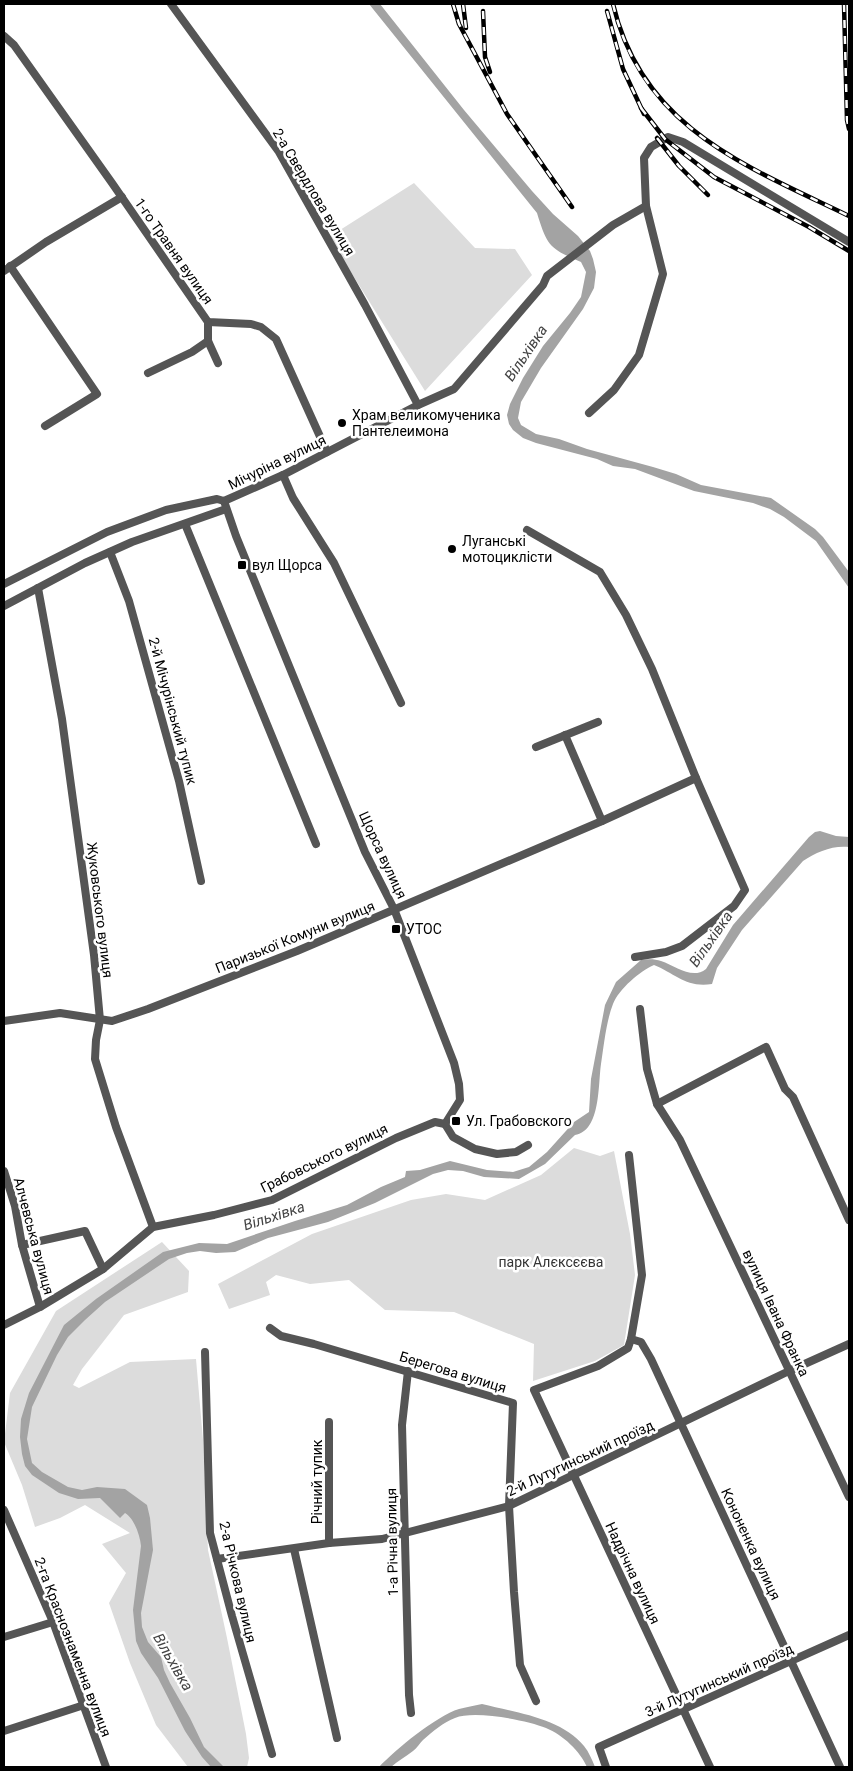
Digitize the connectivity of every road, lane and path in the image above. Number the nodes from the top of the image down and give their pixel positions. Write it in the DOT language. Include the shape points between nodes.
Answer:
graph roads {
  1 [pos="171,4"];
  2 [pos="4,36"];
  3 [pos="122,197"];
  4 [pos="646,206"];
  5 [pos="849,242"];
  6 [pos="7,268"];
  7 [pos="208,322"];
  8 [pos="208,341"];
  9 [pos="218,363"];
  10 [pos="148,373"];
  11 [pos="418,405"];
  12 [pos="589,413"];
  13 [pos="45,426"];
  14 [pos="327,452"];
  15 [pos="282,475"];
  16 [pos="225,505"];
  17 [pos="185,524"];
  18 [pos="527,530"];
  19 [pos="110,552"];
  20 [pos="4,584"];
  21 [pos="38,588"];
  22 [pos="4,606"];
  23 [pos="401,704"];
  24 [pos="598,722"];
  25 [pos="565,735"];
  26 [pos="536,747"];
  27 [pos="696,778"];
  28 [pos="602,821"];
  29 [pos="316,844"];
  30 [pos="201,881"];
  31 [pos="394,909"];
  32 [pos="635,957"];
  33 [pos="640,1009"];
  34 [pos="100,1020"];
  35 [pos="4,1021"];
  36 [pos="657,1104"];
  37 [pos="445,1124"];
  38 [pos="528,1145"];
  39 [pos="629,1155"];
  40 [pos="4,1171"];
  41 [pos="849,1220"];
  42 [pos="153,1227"];
  43 [pos="22,1245"];
  44 [pos="103,1269"];
  45 [pos="40,1307"];
  46 [pos="4,1324"];
  47 [pos="270,1328"];
  48 [pos="632,1338"];
  49 [pos="849,1344"];
  50 [pos="205,1352"];
  51 [pos="408,1371"];
  52 [pos="789,1371"];
  53 [pos="329,1422"];
  54 [pos="681,1423"];
  55 [pos="574,1474"];
  56 [pos="849,1497"];
  57 [pos="509,1506"];
  58 [pos="4,1510"];
  59 [pos="6,1523"];
  60 [pos="404,1532"];
  61 [pos="329,1543"];
  62 [pos="294,1549"];
  63 [pos="217,1559"];
  64 [pos="53,1622"];
  65 [pos="849,1635"];
  66 [pos="4,1637"];
  67 [pos="791,1662"];
  68 [pos="536,1701"];
  69 [pos="84,1705"];
  70 [pos="683,1710"];
  71 [pos="411,1713"];
  72 [pos="4,1732"];
  73 [pos="337,1738"];
  74 [pos="272,1754"];
  75 [pos="106,1767"];
  76 [pos="606,1767"];
  77 [pos="710,1767"];
  78 [pos="840,1767"];
  1 -- 11 [label="street, 2-а Свердлова вулиця" via="279,152"];
  2 -- 3 [label="street, 1-го Травня вулиця" via="14,45"];
  3 -- 6 [label="street"];
  3 -- 7 [label="street, 1-го Травня вулиця"];
  4 -- 5 [label="street" via="644,158 651,147 668,137 683,142"];
  4 -- 11 [label="street, Мічуріна вулиця" via="613,225 547,276 543,285 454,389"];
  4 -- 12 [label="street" via="663,274 639,355 614,390"];
  6 -- 13 [label="street" via="97,394"];
  7 -- 8 [label="street"];
  7 -- 14 [label="street, 1-го Травня вулиця" via="252,324 276,339"];
  8 -- 9 [label="street"];
  8 -- 10 [label="street"];
  11 -- 14 [label="street, Мічуріна вулиця"];
  14 -- 15 [label="street, Мічуріна вулиця"];
  15 -- 16 [label="street, Мічуріна вулиця"];
  15 -- 23 [label="street" via="334,563"];
  16 -- 17 [label="street, Мічуріна вулиця"];
  16 -- 20 [label="street, Мічуріна вулиця" via="217,499 158,513 107,532"];
  16 -- 31 [label="street, Щорса вулиця" via="365,852"];
  17 -- 19 [label="street, Мічуріна вулиця"];
  17 -- 29 [label="street"];
  18 -- 27 [label="street" via="600,572 626,615 652,669"];
  19 -- 21 [label="street, Мічуріна вулиця"];
  19 -- 30 [label="street, 2-й Мічурінський тупик" via="129,601 177,772"];
  21 -- 22 [label="street, Мічуріна вулиця"];
  21 -- 34 [label="street, Жуковського вулиця" via="62,719"];
  24 -- 25 [label="street"];
  25 -- 26 [label="street"];
  25 -- 28 [label="street"];
  27 -- 28 [label="street, Паризької Комуни вулиця"];
  27 -- 32 [label="street" via="745,890 734,906 682,946"];
  28 -- 31 [label="street, Паризької Комуни вулиця"];
  31 -- 34 [label="street, Паризької Комуни вулиця" via="148,1009 112,1021"];
  31 -- 37 [label="street, Щорса вулиця" via="454,1063 459,1084 460,1100"];
  33 -- 36 [label="street, вулиця Івана Франка" via="647,1069"];
  34 -- 35 [label="street, Паризької Комуни вулиця" via="60,1013"];
  34 -- 42 [label="street, Жуковського вулиця" via="95,1059"];
  36 -- 41 [label="street" via="766,1047 785,1089 793,1097"];
  36 -- 52 [label="street, вулиця Івана Франка" via="680,1140"];
  37 -- 38 [label="street" via="452,1137 475,1149 497,1154 516,1152"];
  37 -- 42 [label="street, Грабовського вулиця" via="435,1122 396,1138 272,1200"];
  39 -- 48 [label="street" via="642,1275"];
  40 -- 43 [label="street, Алчевська вулиця"];
  42 -- 44 [label="street, Грабовського вулиця"];
  43 -- 44 [label="street" via="86,1231"];
  43 -- 45 [label="street, Алчевська вулиця"];
  44 -- 45 [label="street, Грабовського вулиця"];
  45 -- 46 [label="street, Грабовського вулиця"];
  47 -- 51 [label="street, Берегова вулиця" via="282,1336"];
  48 -- 54 [label="street, Кононенка вулиця" via="641,1342"];
  48 -- 55 [label="street, Надрічна вулиця" via="628,1348 598,1366 534,1390"];
  49 -- 52 [label="street, 2-й Лутугинський проїзд"];
  50 -- 63 [label="street, 2-а Річкова вулиця" via="210,1533"];
  51 -- 57 [label="street, Берегова вулиця" via="513,1403"];
  51 -- 60 [label="street, 1-а Річна вулиця" via="402,1426"];
  52 -- 54 [label="street, 2-й Лутугинський проїзд"];
  52 -- 56 [label="street, вулиця Івана Франка"];
  53 -- 61 [label="street, Річний тупик"];
  54 -- 55 [label="street, 2-й Лутугинський проїзд"];
  54 -- 67 [label="street, Кононенка вулиця"];
  55 -- 57 [label="street, 2-й Лутугинський проїзд"];
  55 -- 70 [label="street, Надрічна вулиця"];
  57 -- 60 [label="street, 2-й Лутугинський проїзд"];
  57 -- 68 [label="street, Берегова вулиця" via="520,1666"];
  58 -- 59 [label="street, 2-га Краснознаменна вулиця"];
  59 -- 64 [label="street, 2-га Краснознаменна вулиця"];
  60 -- 61 [label="street, 2-й Лутугинський проїзд" via="382,1539"];
  60 -- 71 [label="street, 1-а Річна вулиця"];
  61 -- 62 [label="street, 2-й Лутугинський проїзд"];
  62 -- 63 [label="street, 2-й Лутугинський проїзд"];
  62 -- 73 [label="street"];
  63 -- 74 [label="street, 2-а Річкова вулиця"];
  64 -- 66 [label="street"];
  64 -- 69 [label="street, 2-га Краснознаменна вулиця"];
  65 -- 67 [label="street, 3-й Лутугинський проїзд"];
  67 -- 70 [label="street, 3-й Лутугинський проїзд"];
  67 -- 78 [label="street, Кононенка вулиця"];
  69 -- 72 [label="street"];
  69 -- 75 [label="street, 2-га Краснознаменна вулиця"];
  70 -- 76 [label="street, 3-й Лутугинський проїзд" via="600,1747"];
  70 -- 77 [label="street, Надрічна вулиця"];
}
